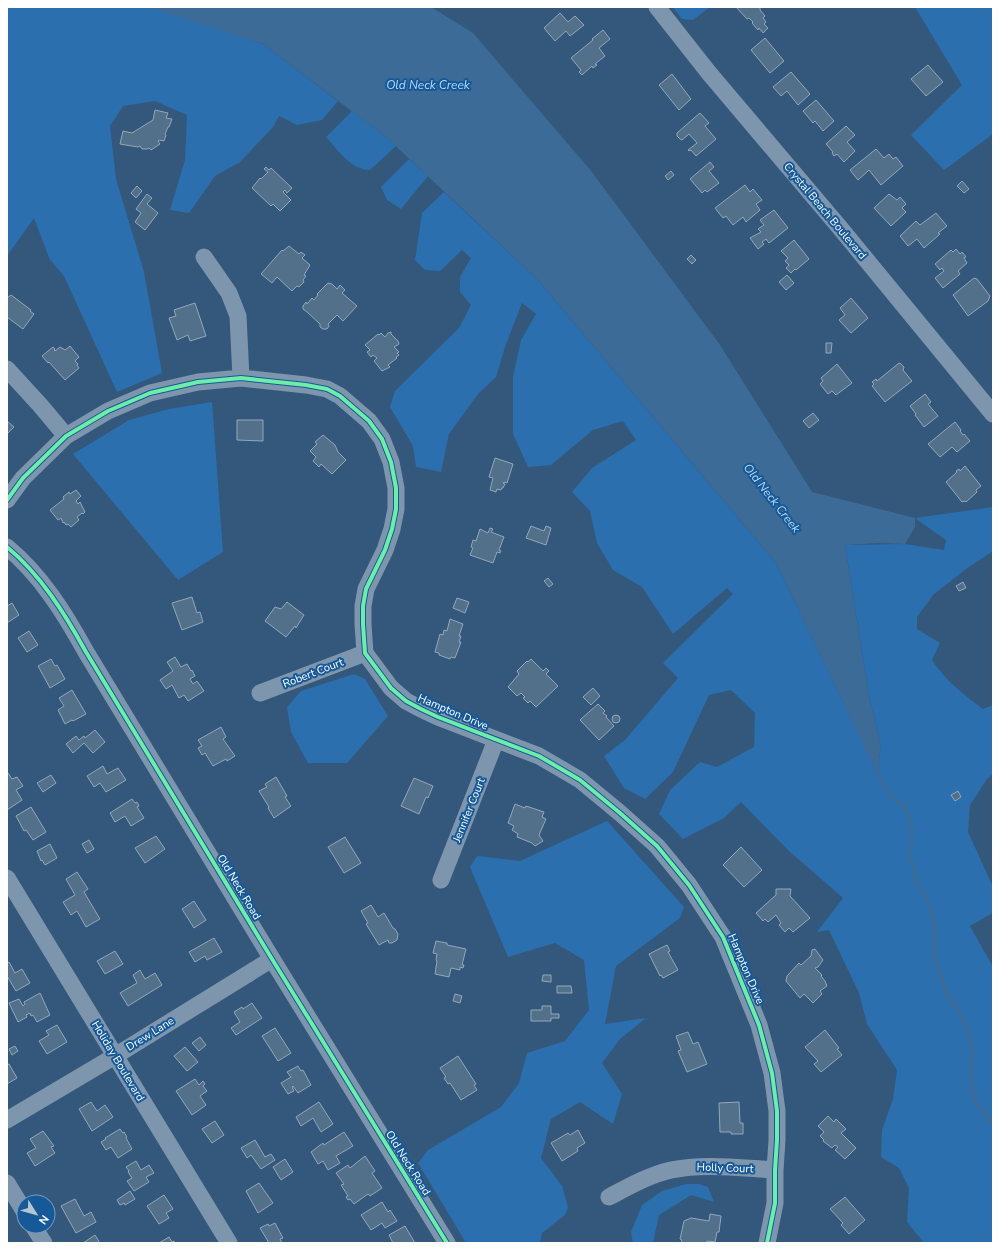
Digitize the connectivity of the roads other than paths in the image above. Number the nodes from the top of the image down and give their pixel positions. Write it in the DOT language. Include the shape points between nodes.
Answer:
graph roads {
  1 [pos="657,7"];
  2 [pos="204,257"];
  3 [pos="7,369"];
  4 [pos="241,378"];
  5 [pos="993,414"];
  6 [pos="66,436"];
  7 [pos="7,500"];
  8 [pos="7,547"];
  9 [pos="366,653"];
  10 [pos="260,693"];
  11 [pos="496,740"];
  12 [pos="7,878"];
  13 [pos="441,880"];
  14 [pos="272,959"];
  15 [pos="115,1056"];
  16 [pos="7,1120"];
  17 [pos="775,1170"];
  18 [pos="7,1183"];
  19 [pos="609,1197"];
  20 [pos="16,1198"];
  21 [pos="38,1234"];
  22 [pos="44,1243"];
  23 [pos="229,1243"];
  24 [pos="447,1243"];
  25 [pos="767,1243"];
  1 -- 5 [label="street, Crystal Beach Boulevard"];
  2 -- 4 [label="street" via="228,293 238,316"];
  3 -- 6 [label="street"];
  4 -- 6 [label="street, Hampton Drive" via="198,382 150,393 108,411"];
  4 -- 9 [label="street, Hampton Drive" via="327,389 340,396 369,421 382,439 391,462 396,488 396,509 385,550 366,589 363,606"];
  6 -- 7 [label="street, Hampton Drive" via="23,478"];
  8 -- 14 [label="street, Old Neck Road" via="31,570 57,604"];
  9 -- 10 [label="street, Robert Court"];
  9 -- 11 [label="street, Hampton Drive" via="391,688 406,701"];
  11 -- 13 [label="street, Jennifer Court"];
  11 -- 17 [label="street, Hampton Drive" via="539,756 580,780 656,846 689,884 723,937 759,1025 772,1073 777,1111"];
  12 -- 15 [label="street, Holiday Boulevard"];
  14 -- 15 [label="street, Drew Lane"];
  14 -- 24 [label="street, Old Neck Road"];
  15 -- 16 [label="street, Drew Lane"];
  15 -- 23 [label="street, Holiday Boulevard"];
  17 -- 19 [label="street, Holly Court" via="697,1166 639,1181"];
  17 -- 25 [label="street, Hampton Drive" via="775,1203"];
  18 -- 20 [label="street"];
  21 -- 22 [label="street"];
}
